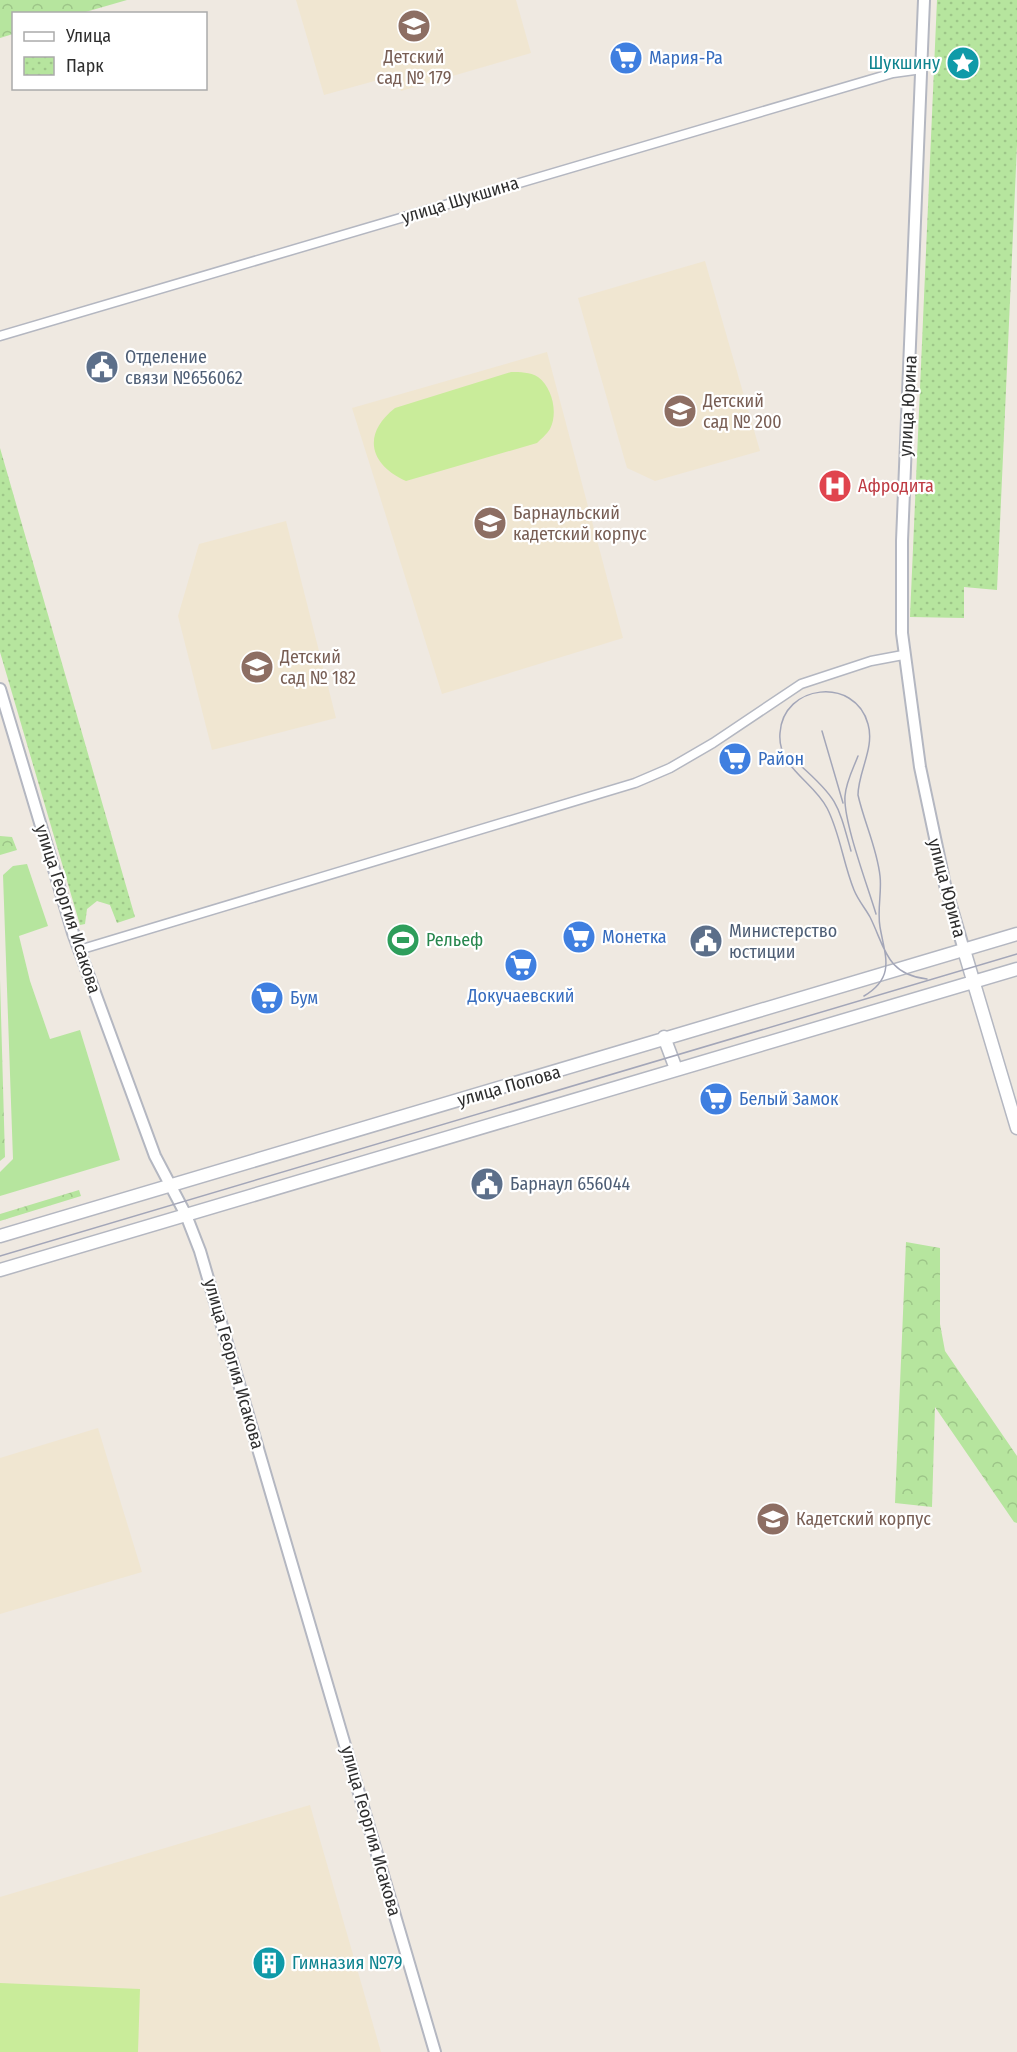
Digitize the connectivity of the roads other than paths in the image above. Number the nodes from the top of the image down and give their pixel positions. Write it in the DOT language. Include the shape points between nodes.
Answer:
graph roads {
  1 [pos="924,0"];
  2 [pos="922,69"];
  3 [pos="0,336"];
  4 [pos="903,655"];
  5 [pos="0,689"];
  6 [pos="1017,934"];
  7 [pos="79,950"];
  8 [pos="964,950"];
  9 [pos="1017,969"];
  10 [pos="974,982"];
  11 [pos="664,1037"];
  12 [pos="676,1069"];
  13 [pos="1017,1128"];
  14 [pos="171,1185"];
  15 [pos="186,1215"];
  16 [pos="0,1236"];
  17 [pos="0,1270"];
  18 [pos="435,2052"];
  1 -- 2 [label="street, улица Юрина"];
  2 -- 3 [label="street, улица Шукшина" via="893,73 585,162"];
  2 -- 4 [label="street, улица Юрина" via="902,541"];
  4 -- 7 [label="street" via="801,684 713,743 635,783"];
  4 -- 8 [label="street, улица Юрина" via="932,829"];
  5 -- 7 [label="street, улица Георгия Исакова"];
  6 -- 8 [label="main road, улица Попова"];
  7 -- 14 [label="street, улица Георгия Исакова" via="155,1156"];
  8 -- 10 [label="main road"];
  8 -- 11 [label="main road, улица Попова"];
  9 -- 10 [label="main road, улица Попова"];
  10 -- 12 [label="main road, улица Попова"];
  10 -- 13 [label="main road"];
  11 -- 12 [label="main road"];
  11 -- 14 [label="main road, улица Попова"];
  12 -- 15 [label="main road, улица Попова"];
  14 -- 15 [label="street, улица Георгия Исакова"];
  14 -- 16 [label="main road, улица Попова"];
  15 -- 17 [label="main road, улица Попова"];
  15 -- 18 [label="street, улица Георгия Исакова" via="214,1296"];
}
